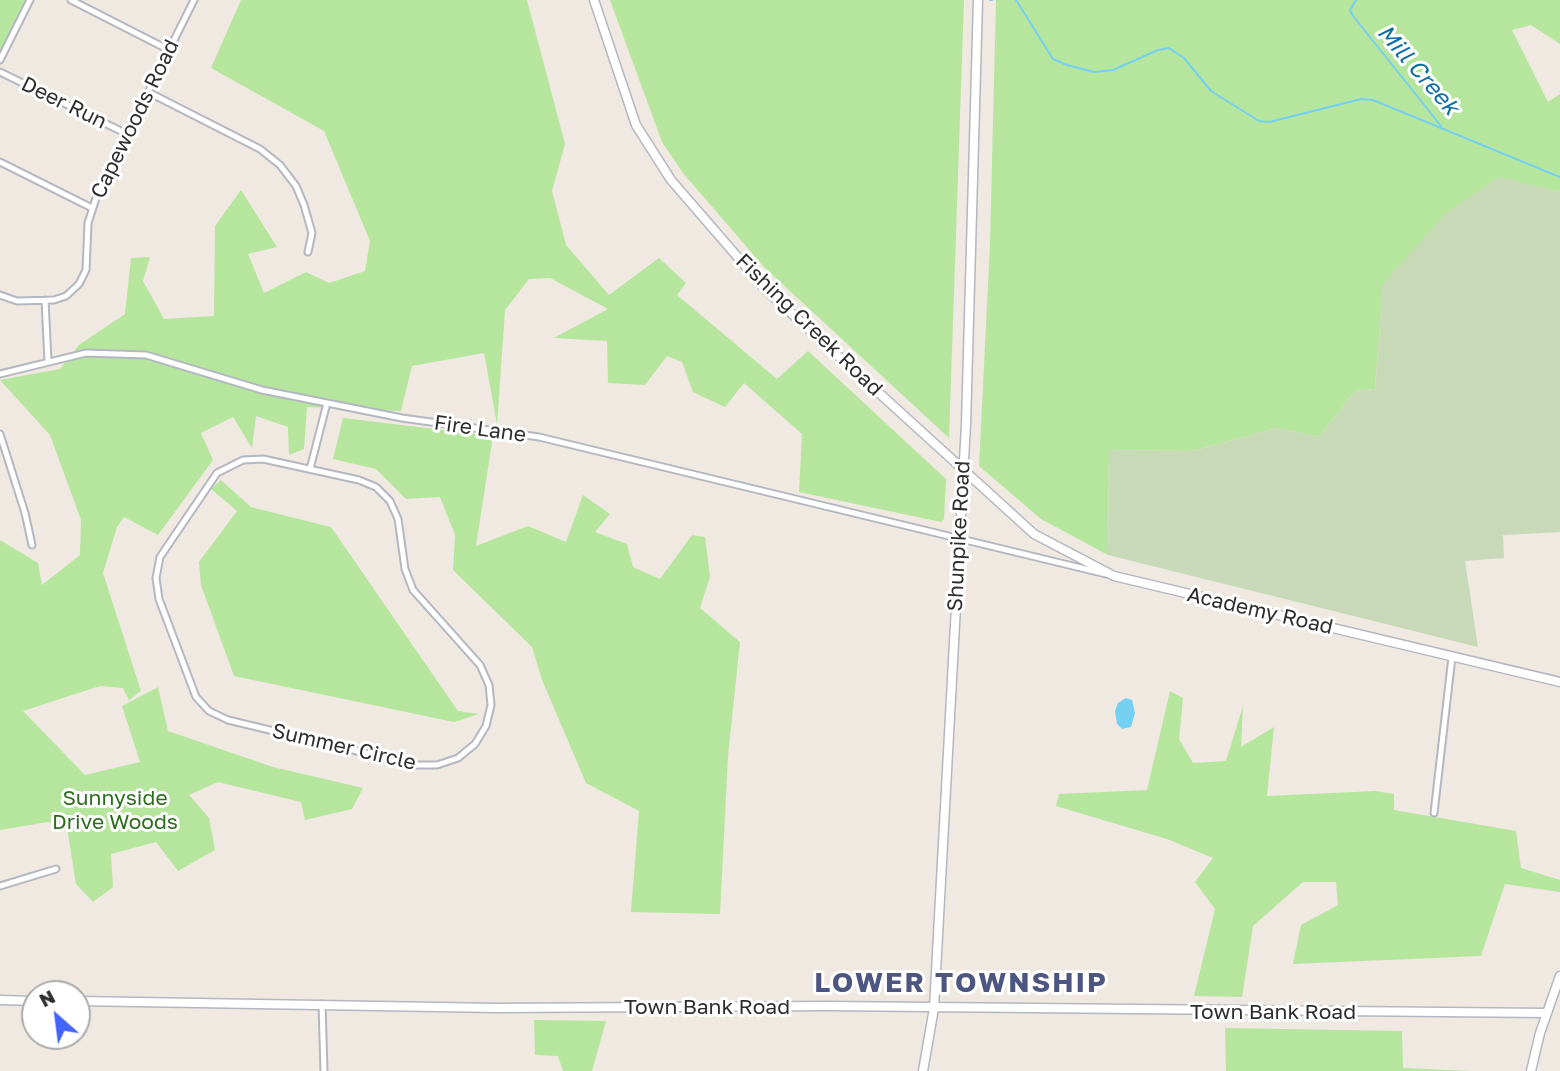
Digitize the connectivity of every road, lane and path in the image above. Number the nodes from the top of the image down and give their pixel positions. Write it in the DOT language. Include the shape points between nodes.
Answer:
graph roads {
  1 [pos="30,0"];
  2 [pos="71,0"];
  3 [pos="194,0"];
  4 [pos="594,0"];
  5 [pos="978,0"];
  6 [pos="169,50"];
  7 [pos="0,60"];
  8 [pos="0,72"];
  9 [pos="148,92"];
  10 [pos="127,134"];
  11 [pos="0,162"];
  12 [pos="92,208"];
  13 [pos="308,252"];
  14 [pos="0,295"];
  15 [pos="45,300"];
  16 [pos="48,361"];
  17 [pos="0,374"];
  18 [pos="327,403"];
  19 [pos="0,435"];
  20 [pos="310,469"];
  21 [pos="963,472"];
  22 [pos="959,539"];
  23 [pos="32,545"];
  24 [pos="1114,576"];
  25 [pos="1452,657"];
  26 [pos="1560,682"];
  27 [pos="1434,813"];
  28 [pos="56,869"];
  29 [pos="0,887"];
  30 [pos="1560,976"];
  31 [pos="0,1000"];
  32 [pos="21,1000"];
  33 [pos="91,1001"];
  34 [pos="322,1004"];
  35 [pos="934,1008"];
  36 [pos="1546,1013"];
  37 [pos="324,1071"];
  38 [pos="923,1071"];
  39 [pos="1531,1071"];
  1 -- 7 [label="street"];
  2 -- 6 [label="street"];
  3 -- 6 [label="street, Capewoods Road"];
  4 -- 21 [label="street, Fishing Creek Road" via="629,108 647,146 671,180 767,291"];
  5 -- 21 [label="street, Shunpike Road"];
  6 -- 9 [label="street, Capewoods Road"];
  8 -- 10 [label="street, Deer Run"];
  9 -- 10 [label="street, Capewoods Road"];
  9 -- 13 [label="street" via="260,149 279,165 304,205 312,233"];
  10 -- 12 [label="street, Capewoods Road"];
  11 -- 12 [label="street"];
  12 -- 15 [label="street, Capewoods Road" via="83,278 66,296"];
  14 -- 15 [label="street, Capewoods Road" via="17,301"];
  15 -- 16 [label="street"];
  16 -- 17 [label="street, Fire Lane"];
  16 -- 18 [label="street, Fire Lane" via="86,353 146,355 262,390"];
  18 -- 20 [label="street"];
  18 -- 22 [label="street, Fire Lane" via="539,438"];
  19 -- 23 [label="street"];
  20 -- 20 [label="street, Summer Circle" via="368,483 390,501 413,590 485,675 491,705 486,726 475,744 458,758 437,765 415,765 228,719 209,711 191,688 157,588 165,548 210,481 225,467 254,458"];
  21 -- 22 [label="street, Shunpike Road"];
  21 -- 24 [label="street, Fishing Creek Road" via="1034,534"];
  22 -- 24 [label="street, Academy Road"];
  22 -- 35 [label="street, Shunpike Road"];
  24 -- 25 [label="street, Academy Road"];
  25 -- 26 [label="street, Academy Road"];
  25 -- 27 [label="street"];
  28 -- 29 [label="street"];
  30 -- 36 [label="street"];
  31 -- 32 [label="street"];
  33 -- 34 [label="street, Town Bank Road"];
  34 -- 35 [label="street, Town Bank Road"];
  34 -- 37 [label="street"];
  35 -- 36 [label="street, Town Bank Road"];
  35 -- 38 [label="street, Shunpike Road"];
  36 -- 39 [label="street"];
}
